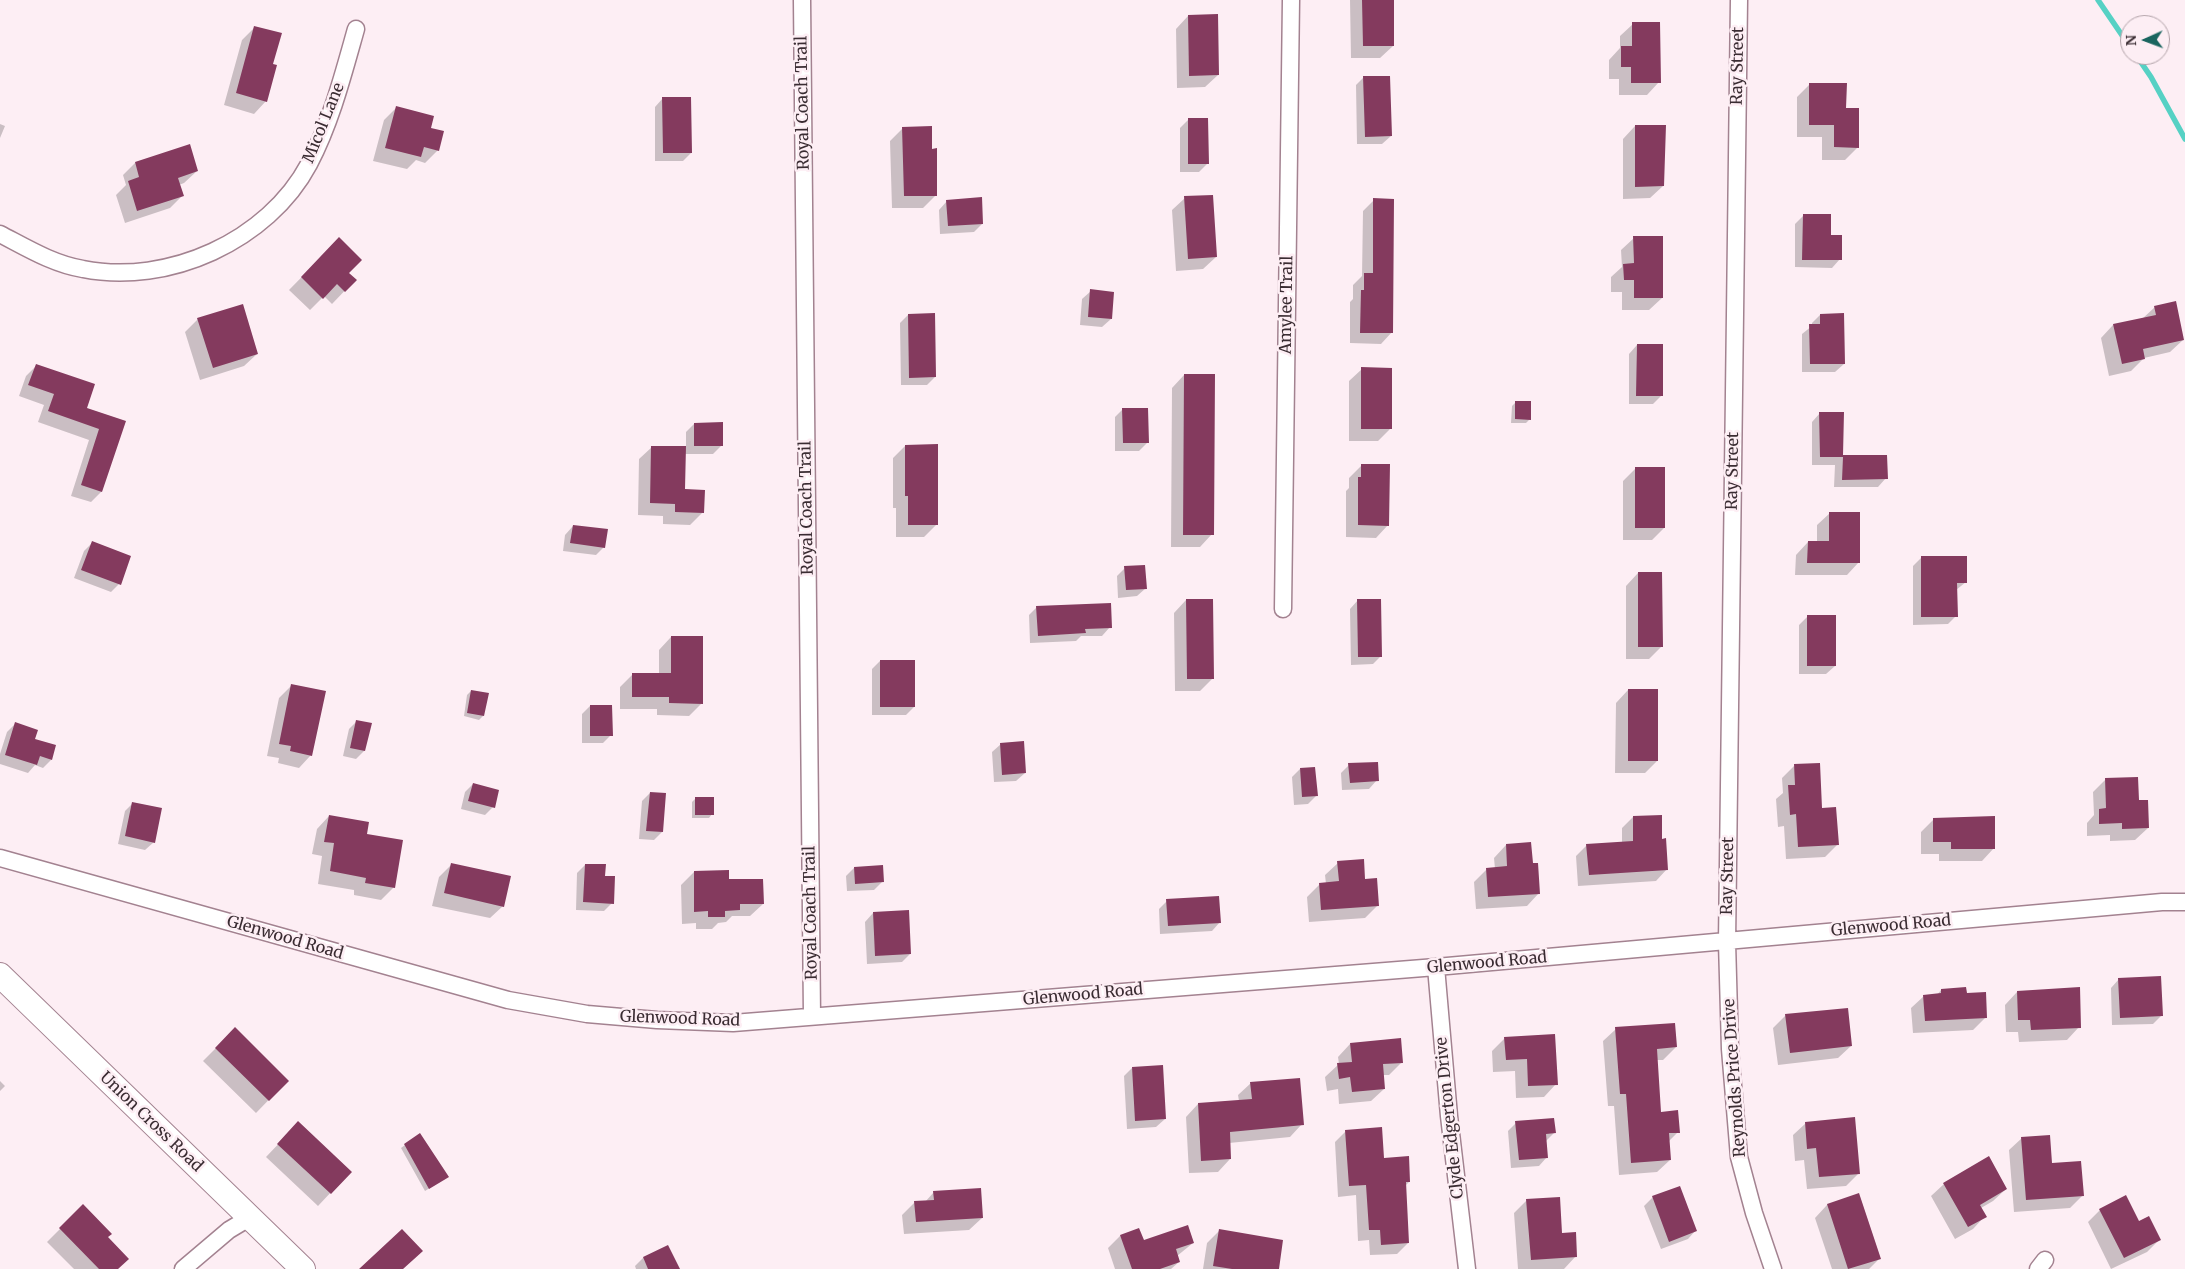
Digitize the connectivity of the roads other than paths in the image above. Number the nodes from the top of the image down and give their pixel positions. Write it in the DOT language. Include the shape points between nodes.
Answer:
graph roads {
  1 [pos="802,0"];
  2 [pos="1292,0"];
  3 [pos="1739,0"];
  4 [pos="356,29"];
  5 [pos="0,234"];
  6 [pos="1283,609"];
  7 [pos="0,858"];
  8 [pos="2185,902"];
  9 [pos="1727,942"];
  10 [pos="1436,967"];
  11 [pos="0,975"];
  12 [pos="812,1016"];
  13 [pos="249,1218"];
  14 [pos="183,1269"];
  15 [pos="303,1269"];
  16 [pos="1467,1269"];
  17 [pos="1773,1269"];
  1 -- 12 [label="street, Royal Coach Trail"];
  2 -- 6 [label="street, Amylee Trail"];
  3 -- 9 [label="street, Ray Street"];
  4 -- 5 [label="street, Micol Lane" via="324,133 308,166 275,208 248,232 217,250 147,271 111,272 84,270 58,263"];
  7 -- 12 [label="street, Glenwood Road" via="508,1000 586,1014 657,1020 733,1022"];
  8 -- 9 [label="street, Glenwood Road"];
  9 -- 10 [label="street, Glenwood Road"];
  9 -- 17 [label="street, Reynolds Price Drive" via="1730,1049 1739,1157"];
  10 -- 12 [label="street, Glenwood Road"];
  10 -- 16 [label="street, Clyde Edgerton Drive"];
  11 -- 13 [label="main road, Union Cross Road"];
  13 -- 14 [label="street" via="229,1230"];
  13 -- 15 [label="main road, Union Cross Road"];
}
